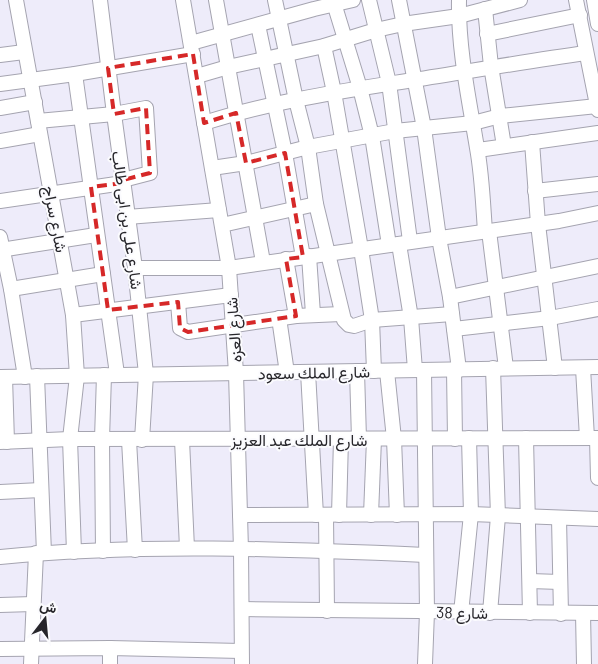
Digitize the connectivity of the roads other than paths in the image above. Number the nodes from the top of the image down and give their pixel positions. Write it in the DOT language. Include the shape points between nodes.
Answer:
graph roads {
  1 [pos="16,0"];
  2 [pos="100,0"];
  3 [pos="183,0"];
  4 [pos="216,0"];
  5 [pos="275,0"];
  6 [pos="353,0"];
  7 [pos="369,0"];
  8 [pos="399,0"];
  9 [pos="459,0"];
  10 [pos="576,0"];
  11 [pos="516,1"];
  12 [pos="334,2"];
  13 [pos="313,4"];
  14 [pos="485,9"];
  15 [pos="580,15"];
  16 [pos="459,16"];
  17 [pos="280,19"];
  18 [pos="403,24"];
  19 [pos="258,25"];
  20 [pos="376,30"];
  21 [pos="221,34"];
  22 [pos="487,34"];
  23 [pos="345,39"];
  24 [pos="324,46"];
  25 [pos="192,48"];
  26 [pos="24,52"];
  27 [pos="586,53"];
  28 [pos="0,55"];
  29 [pos="287,55"];
  30 [pos="266,59"];
  31 [pos="491,66"];
  32 [pos="228,67"];
  33 [pos="108,68"];
  34 [pos="465,71"];
  35 [pos="75,74"];
  36 [pos="197,76"];
  37 [pos="30,80"];
  38 [pos="414,80"];
  39 [pos="389,83"];
  40 [pos="0,84"];
  41 [pos="360,88"];
  42 [pos="334,92"];
  43 [pos="296,100"];
  44 [pos="35,102"];
  45 [pos="276,104"];
  46 [pos="0,108"];
  47 [pos="598,108"];
  48 [pos="236,113"];
  49 [pos="114,114"];
  50 [pos="500,116"];
  51 [pos="81,117"];
  52 [pos="204,123"];
  53 [pos="473,123"];
  54 [pos="39,128"];
  55 [pos="424,128"];
  56 [pos="396,131"];
  57 [pos="598,133"];
  58 [pos="372,136"];
  59 [pos="0,141"];
  60 [pos="342,141"];
  61 [pos="532,142"];
  62 [pos="504,146"];
  63 [pos="308,147"];
  64 [pos="478,150"];
  65 [pos="286,153"];
  66 [pos="246,163"];
  67 [pos="212,168"];
  68 [pos="123,181"];
  69 [pos="598,184"];
  70 [pos="91,187"];
  71 [pos="535,191"];
  72 [pos="51,193"];
  73 [pos="0,201"];
  74 [pos="316,204"];
  75 [pos="294,209"];
  76 [pos="219,210"];
  77 [pos="598,213"];
  78 [pos="127,217"];
  79 [pos="254,218"];
  80 [pos="538,224"];
  81 [pos="222,225"];
  82 [pos="487,231"];
  83 [pos="96,235"];
  84 [pos="438,238"];
  85 [pos="60,241"];
  86 [pos="399,243"];
  87 [pos="1,245"];
  88 [pos="361,248"];
  89 [pos="329,253"];
  90 [pos="306,256"];
  91 [pos="286,259"];
  92 [pos="263,262"];
  93 [pos="598,266"];
  94 [pos="135,268"];
  95 [pos="228,268"];
  96 [pos="104,274"];
  97 [pos="544,277"];
  98 [pos="67,279"];
  99 [pos="496,287"];
  100 [pos="8,295"];
  101 [pos="231,295"];
  102 [pos="450,297"];
  103 [pos="178,302"];
  104 [pos="139,307"];
  105 [pos="598,309"];
  106 [pos="108,310"];
  107 [pos="313,314"];
  108 [pos="341,314"];
  109 [pos="452,314"];
  110 [pos="73,315"];
  111 [pos="296,316"];
  112 [pos="279,318"];
  113 [pos="411,318"];
  114 [pos="550,318"];
  115 [pos="372,320"];
  116 [pos="499,324"];
  117 [pos="233,325"];
  118 [pos="454,329"];
  119 [pos="499,368"];
  120 [pos="555,368"];
  121 [pos="583,368"];
  122 [pos="598,368"];
  123 [pos="420,370"];
  124 [pos="456,370"];
  125 [pos="357,371"];
  126 [pos="380,371"];
  127 [pos="287,372"];
  128 [pos="308,372"];
  129 [pos="236,373"];
  130 [pos="146,374"];
  131 [pos="110,375"];
  132 [pos="31,376"];
  133 [pos="77,376"];
  134 [pos="3,377"];
  135 [pos="526,438"];
  136 [pos="594,438"];
  137 [pos="341,439"];
  138 [pos="359,439"];
  139 [pos="374,439"];
  140 [pos="394,439"];
  141 [pos="424,439"];
  142 [pos="462,439"];
  143 [pos="496,439"];
  144 [pos="70,440"];
  145 [pos="102,440"];
  146 [pos="136,440"];
  147 [pos="182,440"];
  148 [pos="237,440"];
  149 [pos="311,440"];
  150 [pos="39,441"];
  151 [pos="3,442"];
  152 [pos="598,478"];
  153 [pos="41,490"];
  154 [pos="0,492"];
  155 [pos="471,514"];
  156 [pos="240,515"];
  157 [pos="327,515"];
  158 [pos="370,515"];
  159 [pos="397,515"];
  160 [pos="424,515"];
  161 [pos="498,516"];
  162 [pos="528,516"];
  163 [pos="559,518"];
  164 [pos="598,519"];
  165 [pos="187,548"];
  166 [pos="135,550"];
  167 [pos="241,550"];
  168 [pos="104,551"];
  169 [pos="326,551"];
  170 [pos="74,552"];
  171 [pos="40,553"];
  172 [pos="425,555"];
  173 [pos="0,557"];
  174 [pos="530,581"];
  175 [pos="560,582"];
  176 [pos="33,604"];
  177 [pos="0,605"];
  178 [pos="242,609"];
  179 [pos="326,611"];
  180 [pos="427,612"];
  181 [pos="461,613"];
  182 [pos="490,613"];
  183 [pos="530,613"];
  184 [pos="598,613"];
  185 [pos="561,614"];
  186 [pos="583,614"];
  187 [pos="110,648"];
  188 [pos="0,649"];
  189 [pos="31,649"];
  190 [pos="242,657"];
  191 [pos="31,664"];
  192 [pos="110,664"];
  193 [pos="425,664"];
  194 [pos="584,664"];
  1 -- 26 [label="street, شارع سراج"];
  2 -- 33 [label="street, شارع على بن ابى طالب"];
  3 -- 25 [label="street, شارع العزه"];
  4 -- 21 [label="street"];
  5 -- 17 [label="street"];
  6 -- 12 [label="street"];
  7 -- 20 [label="street"];
  8 -- 18 [label="street"];
  9 -- 16 [label="street"];
  10 -- 15 [label="street"];
  11 -- 14 [label="street"];
  12 -- 13 [label="street"];
  12 -- 23 [label="street"];
  13 -- 17 [label="street"];
  14 -- 16 [label="street"];
  14 -- 22 [label="street"];
  15 -- 22 [label="street"];
  15 -- 27 [label="street"];
  16 -- 18 [label="street"];
  16 -- 34 [label="street"];
  17 -- 19 [label="street"];
  17 -- 29 [label="street"];
  18 -- 20 [label="street"];
  18 -- 38 [label="street"];
  19 -- 21 [label="street"];
  19 -- 30 [label="street"];
  20 -- 23 [label="street"];
  20 -- 39 [label="street"];
  21 -- 25 [label="street"];
  21 -- 32 [label="street"];
  22 -- 31 [label="street"];
  23 -- 24 [label="street"];
  23 -- 41 [label="street"];
  24 -- 29 [label="street"];
  24 -- 42 [label="street"];
  25 -- 33 [label="street"];
  25 -- 36 [label="street, شارع العزه"];
  26 -- 28 [label="street"];
  26 -- 37 [label="street, شارع سراج"];
  27 -- 31 [label="street"];
  27 -- 47 [label="street"];
  29 -- 30 [label="street"];
  29 -- 43 [label="street"];
  30 -- 32 [label="street"];
  30 -- 45 [label="street"];
  31 -- 34 [label="street"];
  31 -- 50 [label="street"];
  32 -- 36 [label="street"];
  32 -- 48 [label="street"];
  33 -- 35 [label="street"];
  33 -- 49 [label="street, شارع على بن ابى طالب"];
  34 -- 38 [label="street"];
  34 -- 53 [label="street"];
  35 -- 37 [label="street"];
  35 -- 51 [label="street"];
  36 -- 52 [label="street, شارع العزه"];
  37 -- 40 [label="street"];
  37 -- 44 [label="street, شارع سراج"];
  38 -- 39 [label="street"];
  38 -- 55 [label="street"];
  39 -- 41 [label="street"];
  39 -- 56 [label="street"];
  41 -- 42 [label="street"];
  41 -- 58 [label="street"];
  42 -- 43 [label="street"];
  42 -- 60 [label="street"];
  43 -- 45 [label="street"];
  43 -- 63 [label="street"];
  44 -- 46 [label="street"];
  44 -- 54 [label="street, شارع سراج"];
  45 -- 48 [label="street"];
  45 -- 65 [label="street"];
  47 -- 50 [label="street"];
  48 -- 52 [label="street"];
  48 -- 66 [label="street"];
  49 -- 51 [label="street"];
  49 -- 68 [label="street, شارع على بن ابى طالب"];
  49 -- 68 [label="street" via="146,108 150,173"];
  50 -- 53 [label="street"];
  50 -- 62 [label="street"];
  51 -- 54 [label="street"];
  51 -- 70 [label="street"];
  52 -- 67 [label="street, شارع العزه"];
  53 -- 55 [label="street"];
  53 -- 64 [label="street"];
  54 -- 59 [label="street"];
  54 -- 72 [label="street, شارع سراج"];
  55 -- 56 [label="street"];
  55 -- 84 [label="street"];
  56 -- 58 [label="street"];
  56 -- 86 [label="street"];
  57 -- 61 [label="street"];
  58 -- 60 [label="street"];
  58 -- 86 [label="street"];
  60 -- 63 [label="street"];
  60 -- 88 [label="street"];
  61 -- 62 [label="street"];
  61 -- 71 [label="street"];
  62 -- 64 [label="street"];
  63 -- 65 [label="street"];
  63 -- 74 [label="street"];
  64 -- 82 [label="street"];
  65 -- 66 [label="street"];
  65 -- 75 [label="street"];
  66 -- 67 [label="street"];
  66 -- 79 [label="street"];
  67 -- 76 [label="street, شارع العزه"];
  68 -- 70 [label="street"];
  68 -- 78 [label="street, شارع على بن ابى طالب"];
  69 -- 71 [label="street"];
  70 -- 72 [label="street"];
  70 -- 83 [label="street"];
  71 -- 80 [label="street"];
  72 -- 73 [label="street"];
  72 -- 85 [label="street, شارع سراج"];
  74 -- 75 [label="street"];
  74 -- 89 [label="street"];
  75 -- 79 [label="street"];
  75 -- 90 [label="street"];
  76 -- 78 [label="street"];
  76 -- 81 [label="street, شارع العزه"];
  77 -- 80 [label="street"];
  78 -- 94 [label="street, شارع على بن ابى طالب"];
  79 -- 81 [label="street"];
  79 -- 92 [label="street"];
  80 -- 82 [label="street"];
  80 -- 97 [label="street"];
  81 -- 95 [label="street, شارع العزه"];
  82 -- 84 [label="street"];
  82 -- 99 [label="street"];
  83 -- 85 [label="street"];
  83 -- 96 [label="street"];
  84 -- 86 [label="street"];
  84 -- 102 [label="street"];
  85 -- 87 [label="street"];
  85 -- 98 [label="street, شارع سراج"];
  86 -- 88 [label="street"];
  86 -- 113 [label="street"];
  87 -- 100 [label="street"];
  88 -- 89 [label="street"];
  88 -- 115 [label="street"];
  89 -- 90 [label="street"];
  89 -- 108 [label="street"];
  90 -- 91 [label="street"];
  90 -- 107 [label="street"];
  91 -- 92 [label="street"];
  91 -- 111 [label="street"];
  92 -- 95 [label="street"];
  93 -- 97 [label="street"];
  94 -- 95 [label="street"];
  94 -- 104 [label="street, شارع على بن ابى طالب"];
  95 -- 101 [label="street, شارع العزه"];
  96 -- 98 [label="street"];
  96 -- 106 [label="street"];
  97 -- 99 [label="street"];
  97 -- 114 [label="street"];
  98 -- 100 [label="street"];
  98 -- 110 [label="street, شارع سراج"];
  99 -- 102 [label="street"];
  99 -- 116 [label="street"];
  100 -- 132 [label="street"];
  101 -- 103 [label="street"];
  101 -- 117 [label="street, شارع العزه"];
  102 -- 109 [label="street"];
  103 -- 104 [label="street"];
  103 -- 117 [label="street" via="180,326 185,331"];
  104 -- 106 [label="street"];
  104 -- 130 [label="street, شارع على بن ابى طالب"];
  105 -- 114 [label="street"];
  106 -- 110 [label="street"];
  106 -- 131 [label="street"];
  107 -- 108 [label="street"];
  107 -- 111 [label="street"];
  108 -- 115 [label="street" via="352,326"];
  109 -- 113 [label="street"];
  109 -- 118 [label="street"];
  110 -- 133 [label="street, شارع سراج"];
  111 -- 112 [label="street"];
  112 -- 117 [label="street"];
  112 -- 127 [label="street"];
  113 -- 115 [label="street"];
  113 -- 123 [label="street"];
  114 -- 116 [label="street"];
  114 -- 120 [label="street"];
  115 -- 126 [label="street"];
  116 -- 118 [label="street"];
  116 -- 119 [label="street"];
  117 -- 129 [label="street, شارع العزه"];
  118 -- 124 [label="street"];
  119 -- 120 [label="street, شارع الملك سعود"];
  119 -- 124 [label="street, شارع الملك سعود"];
  119 -- 143 [label="street"];
  120 -- 121 [label="street, شارع الملك سعود"];
  121 -- 122 [label="street, شارع الملك سعود"];
  121 -- 136 [label="street"];
  123 -- 124 [label="street, شارع الملك سعود"];
  123 -- 126 [label="street, شارع الملك سعود"];
  123 -- 141 [label="street"];
  124 -- 142 [label="street"];
  125 -- 126 [label="street, شارع الملك سعود"];
  125 -- 128 [label="street, شارع الملك سعود"];
  125 -- 138 [label="street"];
  126 -- 140 [label="street"];
  127 -- 128 [label="street, شارع الملك سعود"];
  127 -- 129 [label="street, شارع الملك سعود"];
  128 -- 149 [label="street"];
  129 -- 130 [label="street, شارع الملك سعود"];
  129 -- 148 [label="street, شارع العزه"];
  130 -- 131 [label="street, شارع الملك سعود"];
  130 -- 146 [label="street, شارع على بن ابى طالب"];
  131 -- 133 [label="street, شارع الملك سعود"];
  131 -- 145 [label="street"];
  132 -- 133 [label="street, شارع الملك سعود"];
  132 -- 134 [label="street, شارع الملك سعود"];
  132 -- 150 [label="street"];
  133 -- 144 [label="street, شارع سراج"];
  134 -- 151 [label="street"];
  135 -- 136 [label="street, شارع الملك عبد العزيز"];
  135 -- 143 [label="street, شارع الملك عبد العزيز"];
  135 -- 162 [label="street"];
  136 -- 152 [label="street"];
  137 -- 138 [label="street, شارع الملك عبد العزيز"];
  137 -- 149 [label="street, شارع الملك عبد العزيز"];
  137 -- 157 [label="street"];
  138 -- 139 [label="street, شارع الملك عبد العزيز"];
  139 -- 140 [label="street, شارع الملك عبد العزيز"];
  139 -- 158 [label="street"];
  140 -- 141 [label="street, شارع الملك عبد العزيز"];
  140 -- 159 [label="street"];
  141 -- 142 [label="street, شارع الملك عبد العزيز"];
  141 -- 160 [label="street"];
  142 -- 143 [label="street, شارع الملك عبد العزيز"];
  142 -- 155 [label="street"];
  143 -- 161 [label="street"];
  144 -- 145 [label="street, شارع الملك عبد العزيز"];
  144 -- 150 [label="street, شارع الملك عبد العزيز"];
  144 -- 170 [label="street, شارع سراج"];
  145 -- 146 [label="street, شارع الملك عبد العزيز"];
  145 -- 168 [label="street"];
  146 -- 147 [label="street, شارع الملك عبد العزيز"];
  146 -- 166 [label="street, شارع على بن ابى طالب"];
  147 -- 148 [label="street, شارع الملك عبد العزيز"];
  147 -- 165 [label="street"];
  148 -- 149 [label="street, شارع الملك عبد العزيز"];
  148 -- 156 [label="street, شارع العزه"];
  149 -- 157 [label="street"];
  150 -- 151 [label="street, شارع الملك عبد العزيز"];
  150 -- 153 [label="street"];
  153 -- 154 [label="street"];
  153 -- 171 [label="street"];
  155 -- 160 [label="street"];
  155 -- 161 [label="street"];
  155 -- 181 [label="street"];
  156 -- 157 [label="street"];
  156 -- 167 [label="street, شارع العزه"];
  157 -- 158 [label="street"];
  157 -- 169 [label="street"];
  158 -- 159 [label="street"];
  159 -- 160 [label="street"];
  160 -- 172 [label="street"];
  161 -- 162 [label="street"];
  161 -- 182 [label="street"];
  162 -- 163 [label="street"];
  162 -- 174 [label="street"];
  163 -- 164 [label="street"];
  163 -- 175 [label="street"];
  165 -- 166 [label="street"];
  165 -- 167 [label="street"];
  166 -- 168 [label="street"];
  167 -- 169 [label="street"];
  167 -- 178 [label="street, شارع العزه"];
  168 -- 170 [label="street"];
  169 -- 172 [label="street"];
  169 -- 179 [label="street"];
  170 -- 171 [label="street"];
  171 -- 173 [label="street"];
  171 -- 176 [label="street"];
  172 -- 180 [label="street"];
  174 -- 175 [label="street"];
  174 -- 183 [label="street"];
  175 -- 185 [label="street"];
  176 -- 177 [label="street"];
  176 -- 189 [label="street"];
  178 -- 179 [label="street, شارع 38"];
  178 -- 190 [label="street, شارع العزه"];
  179 -- 180 [label="street, شارع 38"];
  180 -- 181 [label="street, شارع 38"];
  180 -- 193 [label="street"];
  181 -- 182 [label="street, شارع 38"];
  182 -- 183 [label="street, شارع 38"];
  183 -- 185 [label="street, شارع 38"];
  184 -- 186 [label="street, شارع 38"];
  185 -- 186 [label="street, شارع 38"];
  186 -- 194 [label="street"];
  187 -- 189 [label="street"];
  187 -- 190 [label="street"];
  187 -- 192 [label="street"];
  188 -- 189 [label="street"];
  189 -- 191 [label="street"];
}
